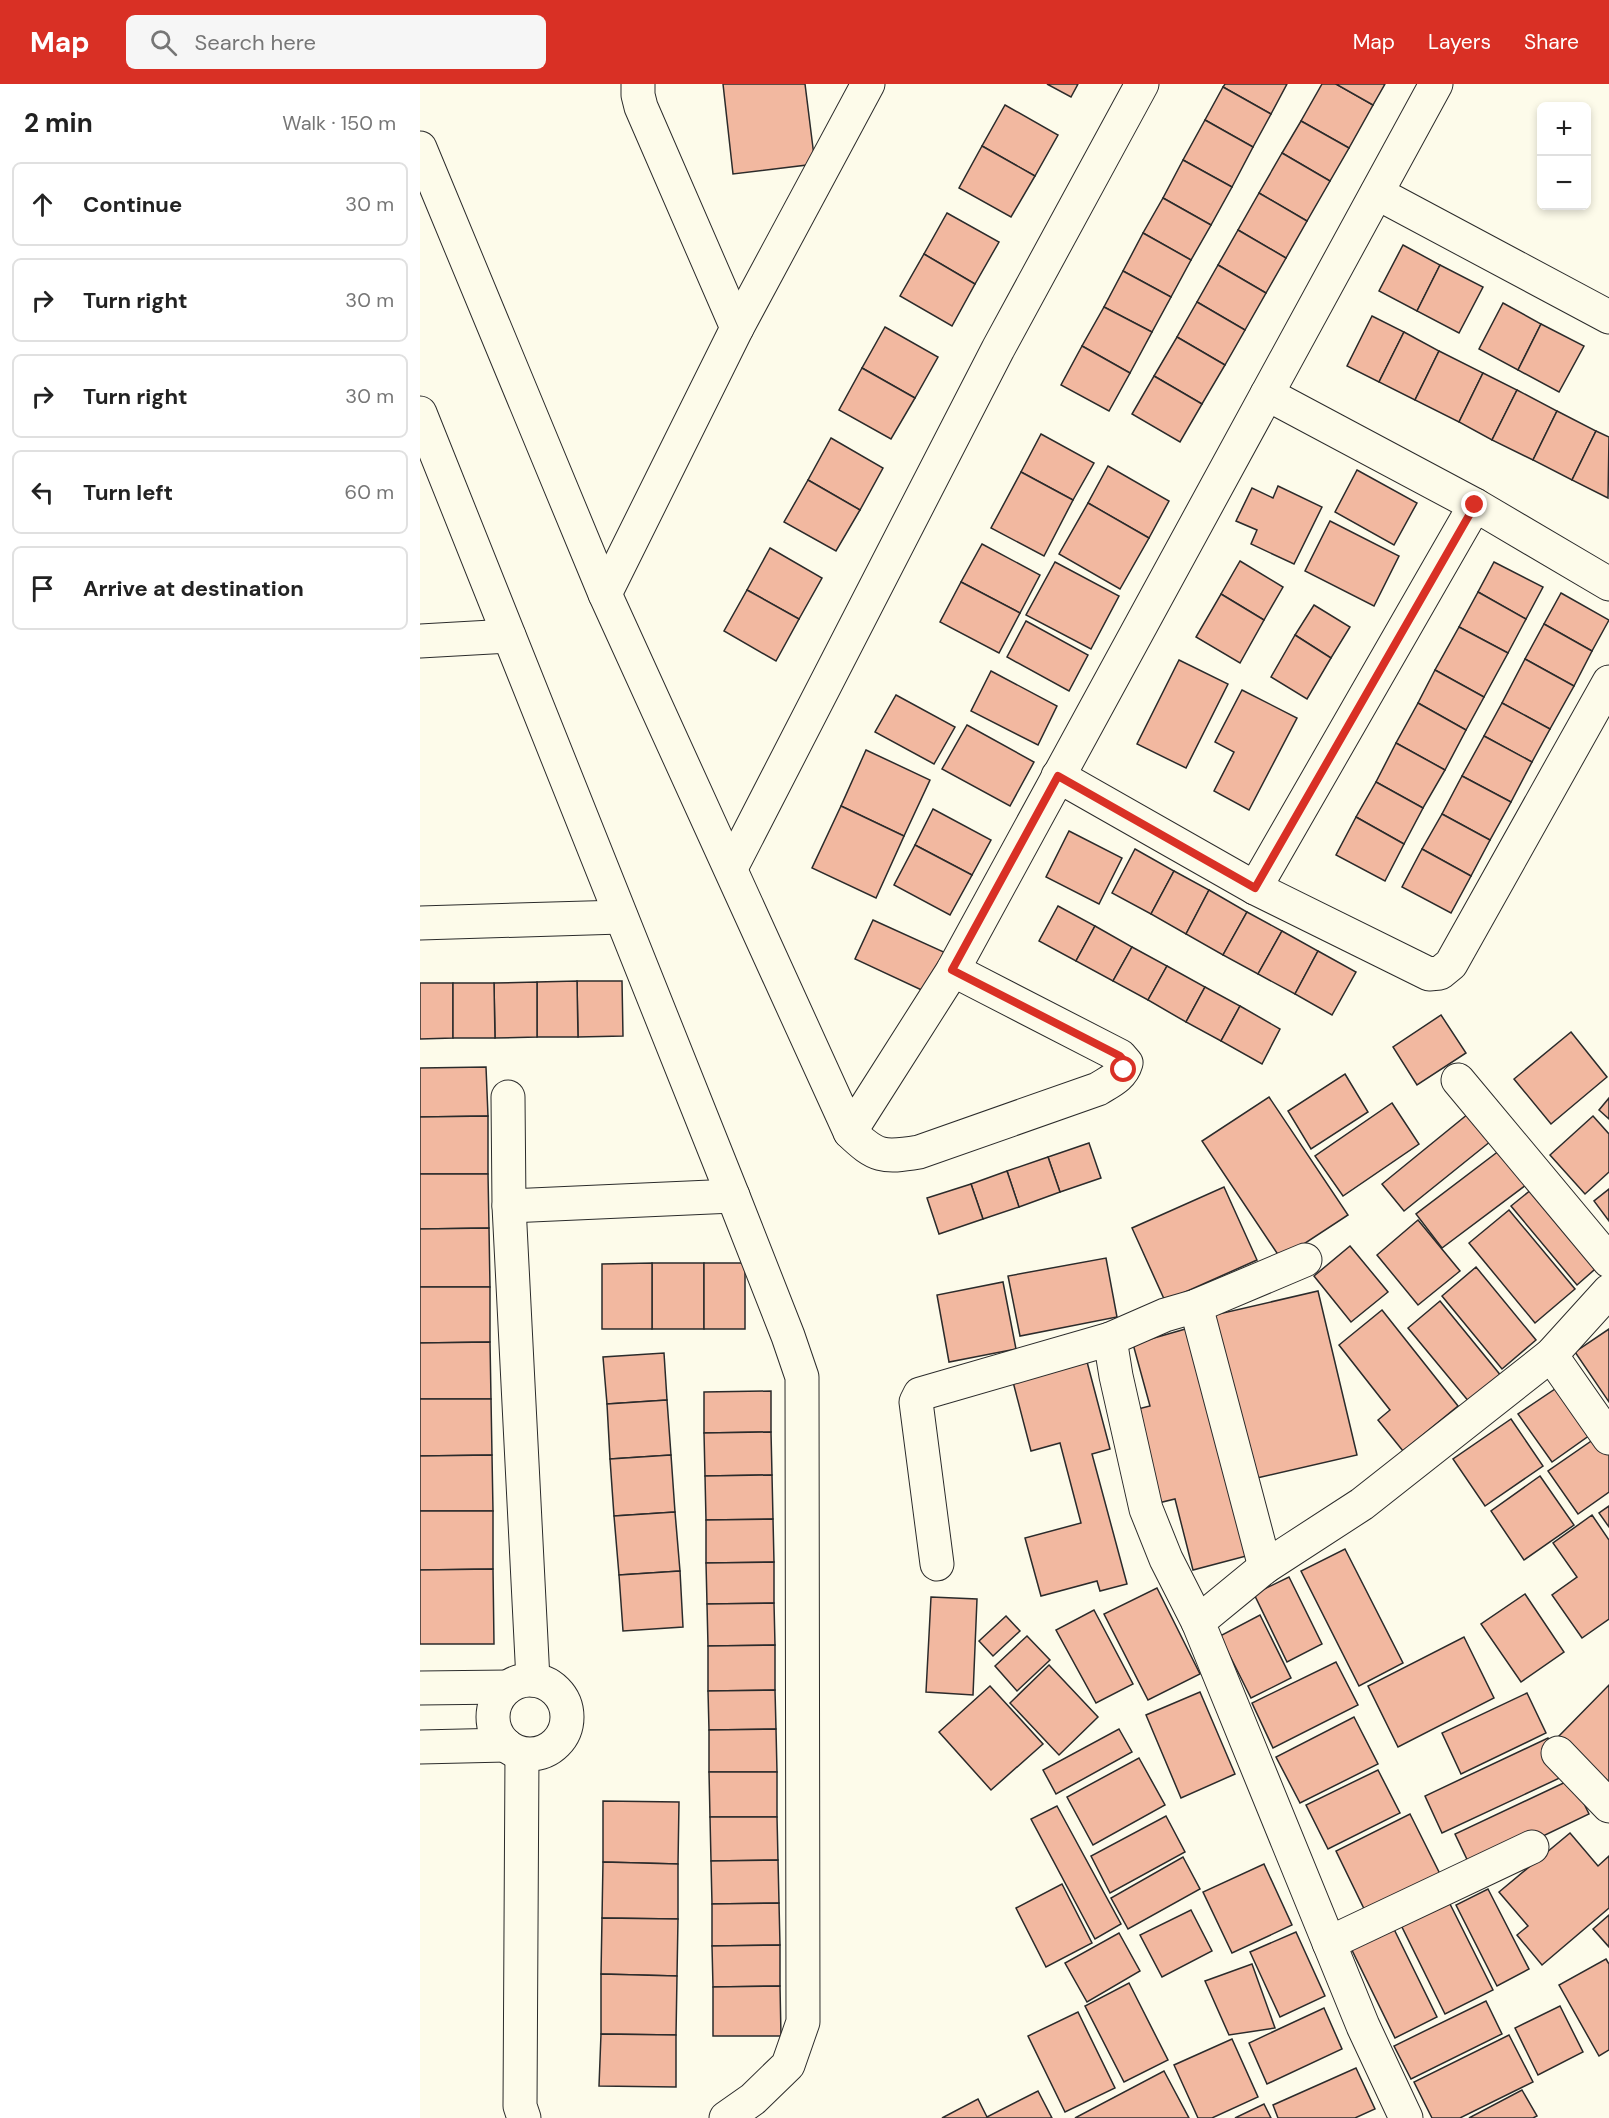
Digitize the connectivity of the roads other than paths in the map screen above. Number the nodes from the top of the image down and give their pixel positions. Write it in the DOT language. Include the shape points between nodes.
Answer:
graph roads {
  1 [pos="638,84"];
  2 [pos="868,84"];
  3 [pos="1142,84"];
  4 [pos="1436,84"];
  5 [pos="420,148"];
  6 [pos="1377,193"];
  7 [pos="1609,317"];
  8 [pos="737,328"];
  9 [pos="1267,394"];
  10 [pos="420,413"];
  11 [pos="1475,505"];
  12 [pos="1609,584"];
  13 [pos="605,594"];
  14 [pos="509,636"];
  15 [pos="420,640"];
  16 [pos="1609,682"];
  17 [pos="1058,776"];
  18 [pos="731,868"];
  19 [pos="1255,888"];
  20 [pos="621,917"];
  21 [pos="420,923"];
  22 [pos="952,970"];
  23 [pos="1458,1080"];
  24 [pos="508,1097"];
  25 [pos="850,1132"];
  26 [pos="733,1196"];
  27 [pos="509,1206"];
  28 [pos="1305,1260"];
  29 [pos="1609,1262"];
  30 [pos="1609,1291"];
  31 [pos="1196,1306"];
  32 [pos="1110,1340"];
  33 [pos="1551,1355"];
  34 [pos="1609,1438"];
  35 [pos="937,1564"];
  36 [pos="1265,1567"];
  37 [pos="1198,1622"];
  38 [pos="521,1683"];
  39 [pos="420,1688"];
  40 [pos="420,1747"];
  41 [pos="514,1750"];
  42 [pos="1557,1753"];
  43 [pos="1609,1806"];
  44 [pos="1532,1847"];
  45 [pos="1329,1943"];
  46 [pos="524,2118"];
  47 [pos="726,2118"];
  48 [pos="1406,2118"];
  1 -- 8 [label="street" via="641,107"];
  2 -- 8 [label="street"];
  3 -- 18 [label="street" via="993,360"];
  4 -- 6 [label="street"];
  5 -- 13 [label="street"];
  6 -- 7 [label="street"];
  6 -- 9 [label="street"];
  8 -- 13 [label="street"];
  9 -- 11 [label="street"];
  9 -- 17 [label="street"];
  10 -- 14 [label="street"];
  11 -- 12 [label="street"];
  11 -- 19 [label="street"];
  13 -- 18 [label="street"];
  14 -- 15 [label="street"];
  14 -- 20 [label="street"];
  16 -- 19 [label="street" via="1451,964 1440,973 1429,974"];
  17 -- 19 [label="street"];
  17 -- 22 [label="street"];
  18 -- 25 [label="street"];
  20 -- 21 [label="street"];
  20 -- 26 [label="street"];
  22 -- 25 [label="street"];
  22 -- 25 [label="street" via="1120,1056 1126,1063 1124,1070 1098,1089 919,1152 879,1155"];
  23 -- 29 [label="street"];
  24 -- 27 [label="street"];
  26 -- 27 [label="street"];
  26 -- 47 [label="street" via="802,1377 803,2022 788,2065 753,2099"];
  27 -- 38 [label="street"];
  28 -- 31 [label="street"];
  30 -- 33 [label="street"];
  31 -- 32 [label="street" via="1165,1315"];
  31 -- 36 [label="street"];
  32 -- 35 [label="street" via="920,1394 916,1402"];
  32 -- 37 [label="street" via="1146,1509"];
  33 -- 34 [label="street"];
  33 -- 36 [label="street" via="1362,1504"];
  36 -- 37 [label="street"];
  37 -- 45 [label="street"];
  38 -- 39 [label="street"];
  38 -- 41 [label="street" via="498,1698 493,1712 495,1730"];
  38 -- 41 [label="street" via="544,1682 559,1693 566,1710 566,1728 557,1744 540,1753"];
  40 -- 41 [label="street"];
  41 -- 46 [label="street" via="520,2106"];
  42 -- 43 [label="street"];
  44 -- 45 [label="street"];
  45 -- 48 [label="street"];
}
